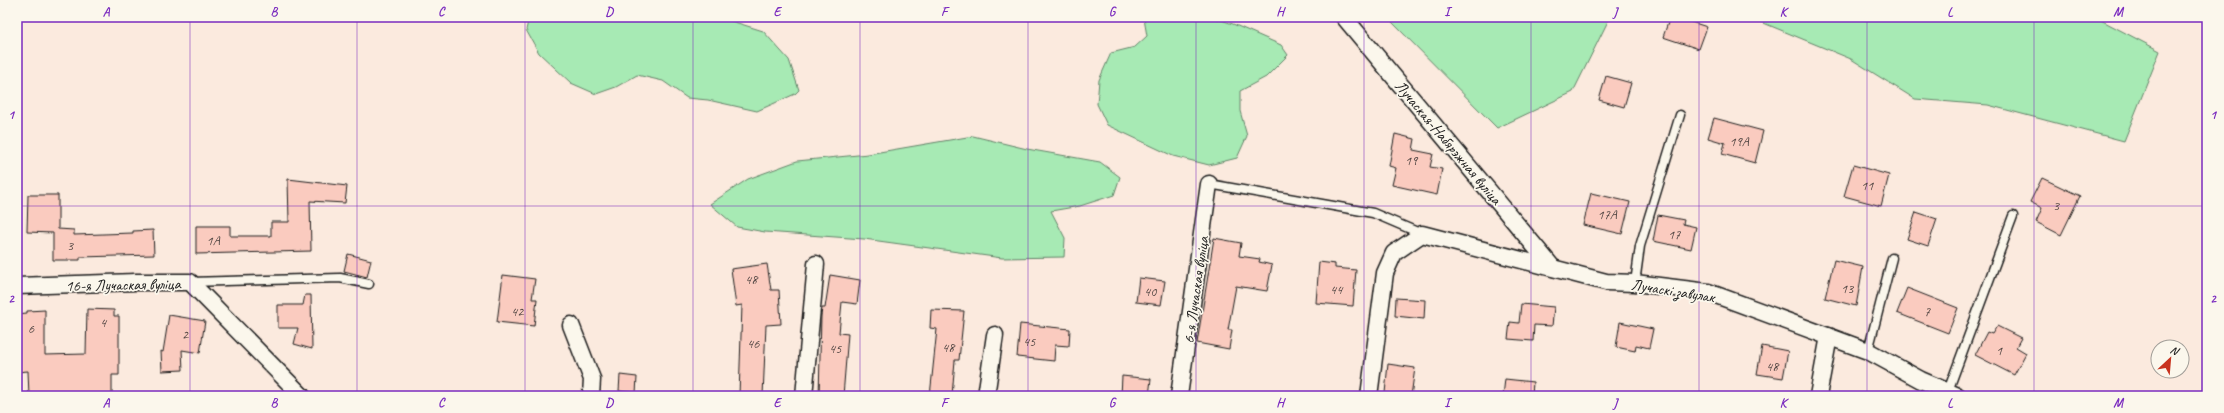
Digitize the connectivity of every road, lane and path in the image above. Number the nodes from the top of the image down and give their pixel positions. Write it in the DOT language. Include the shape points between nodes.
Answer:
graph roads {
  1 [pos="1344,17"];
  2 [pos="1680,115"];
  3 [pos="1209,184"];
  4 [pos="2013,216"];
  5 [pos="1422,234"];
  6 [pos="1892,258"];
  7 [pos="816,264"];
  8 [pos="1553,268"];
  9 [pos="190,282"];
  10 [pos="1636,283"];
  11 [pos="370,284"];
  12 [pos="17,286"];
  13 [pos="571,325"];
  14 [pos="995,335"];
  15 [pos="1829,336"];
  16 [pos="1868,351"];
  17 [pos="1953,394"];
  18 [pos="302,396"];
  19 [pos="592,396"];
  20 [pos="804,396"];
  21 [pos="986,396"];
  22 [pos="1179,396"];
  23 [pos="1369,396"];
  24 [pos="1818,396"];
  1 -- 8 [label="street, Лучаская-Набярэжная вуліца"];
  2 -- 10 [label="lane" via="1640,246"];
  3 -- 5 [label="lane" via="1373,213"];
  3 -- 22 [label="street, 6-я Лучаская вуліца"];
  4 -- 17 [label="lane"];
  5 -- 8 [label="street, Лучаскі завулак"];
  5 -- 23 [label="street" via="1394,253 1385,273"];
  6 -- 16 [label="lane"];
  7 -- 20 [label="street"];
  8 -- 10 [label="street, Лучаскі завулак" via="1606,282"];
  9 -- 11 [label="lane" via="340,278"];
  9 -- 12 [label="street, 16-я Лучаская вуліца"];
  9 -- 18 [label="street, 16-я Лучаская вуліца"];
  10 -- 15 [label="street, Лучаскі завулак" via="1708,292"];
  13 -- 19 [label="street" via="592,378"];
  14 -- 21 [label="street"];
  15 -- 16 [label="street, Лучаскі завулак"];
  15 -- 24 [label="street"];
  16 -- 17 [label="street, Лучаскі завулак"];
}
